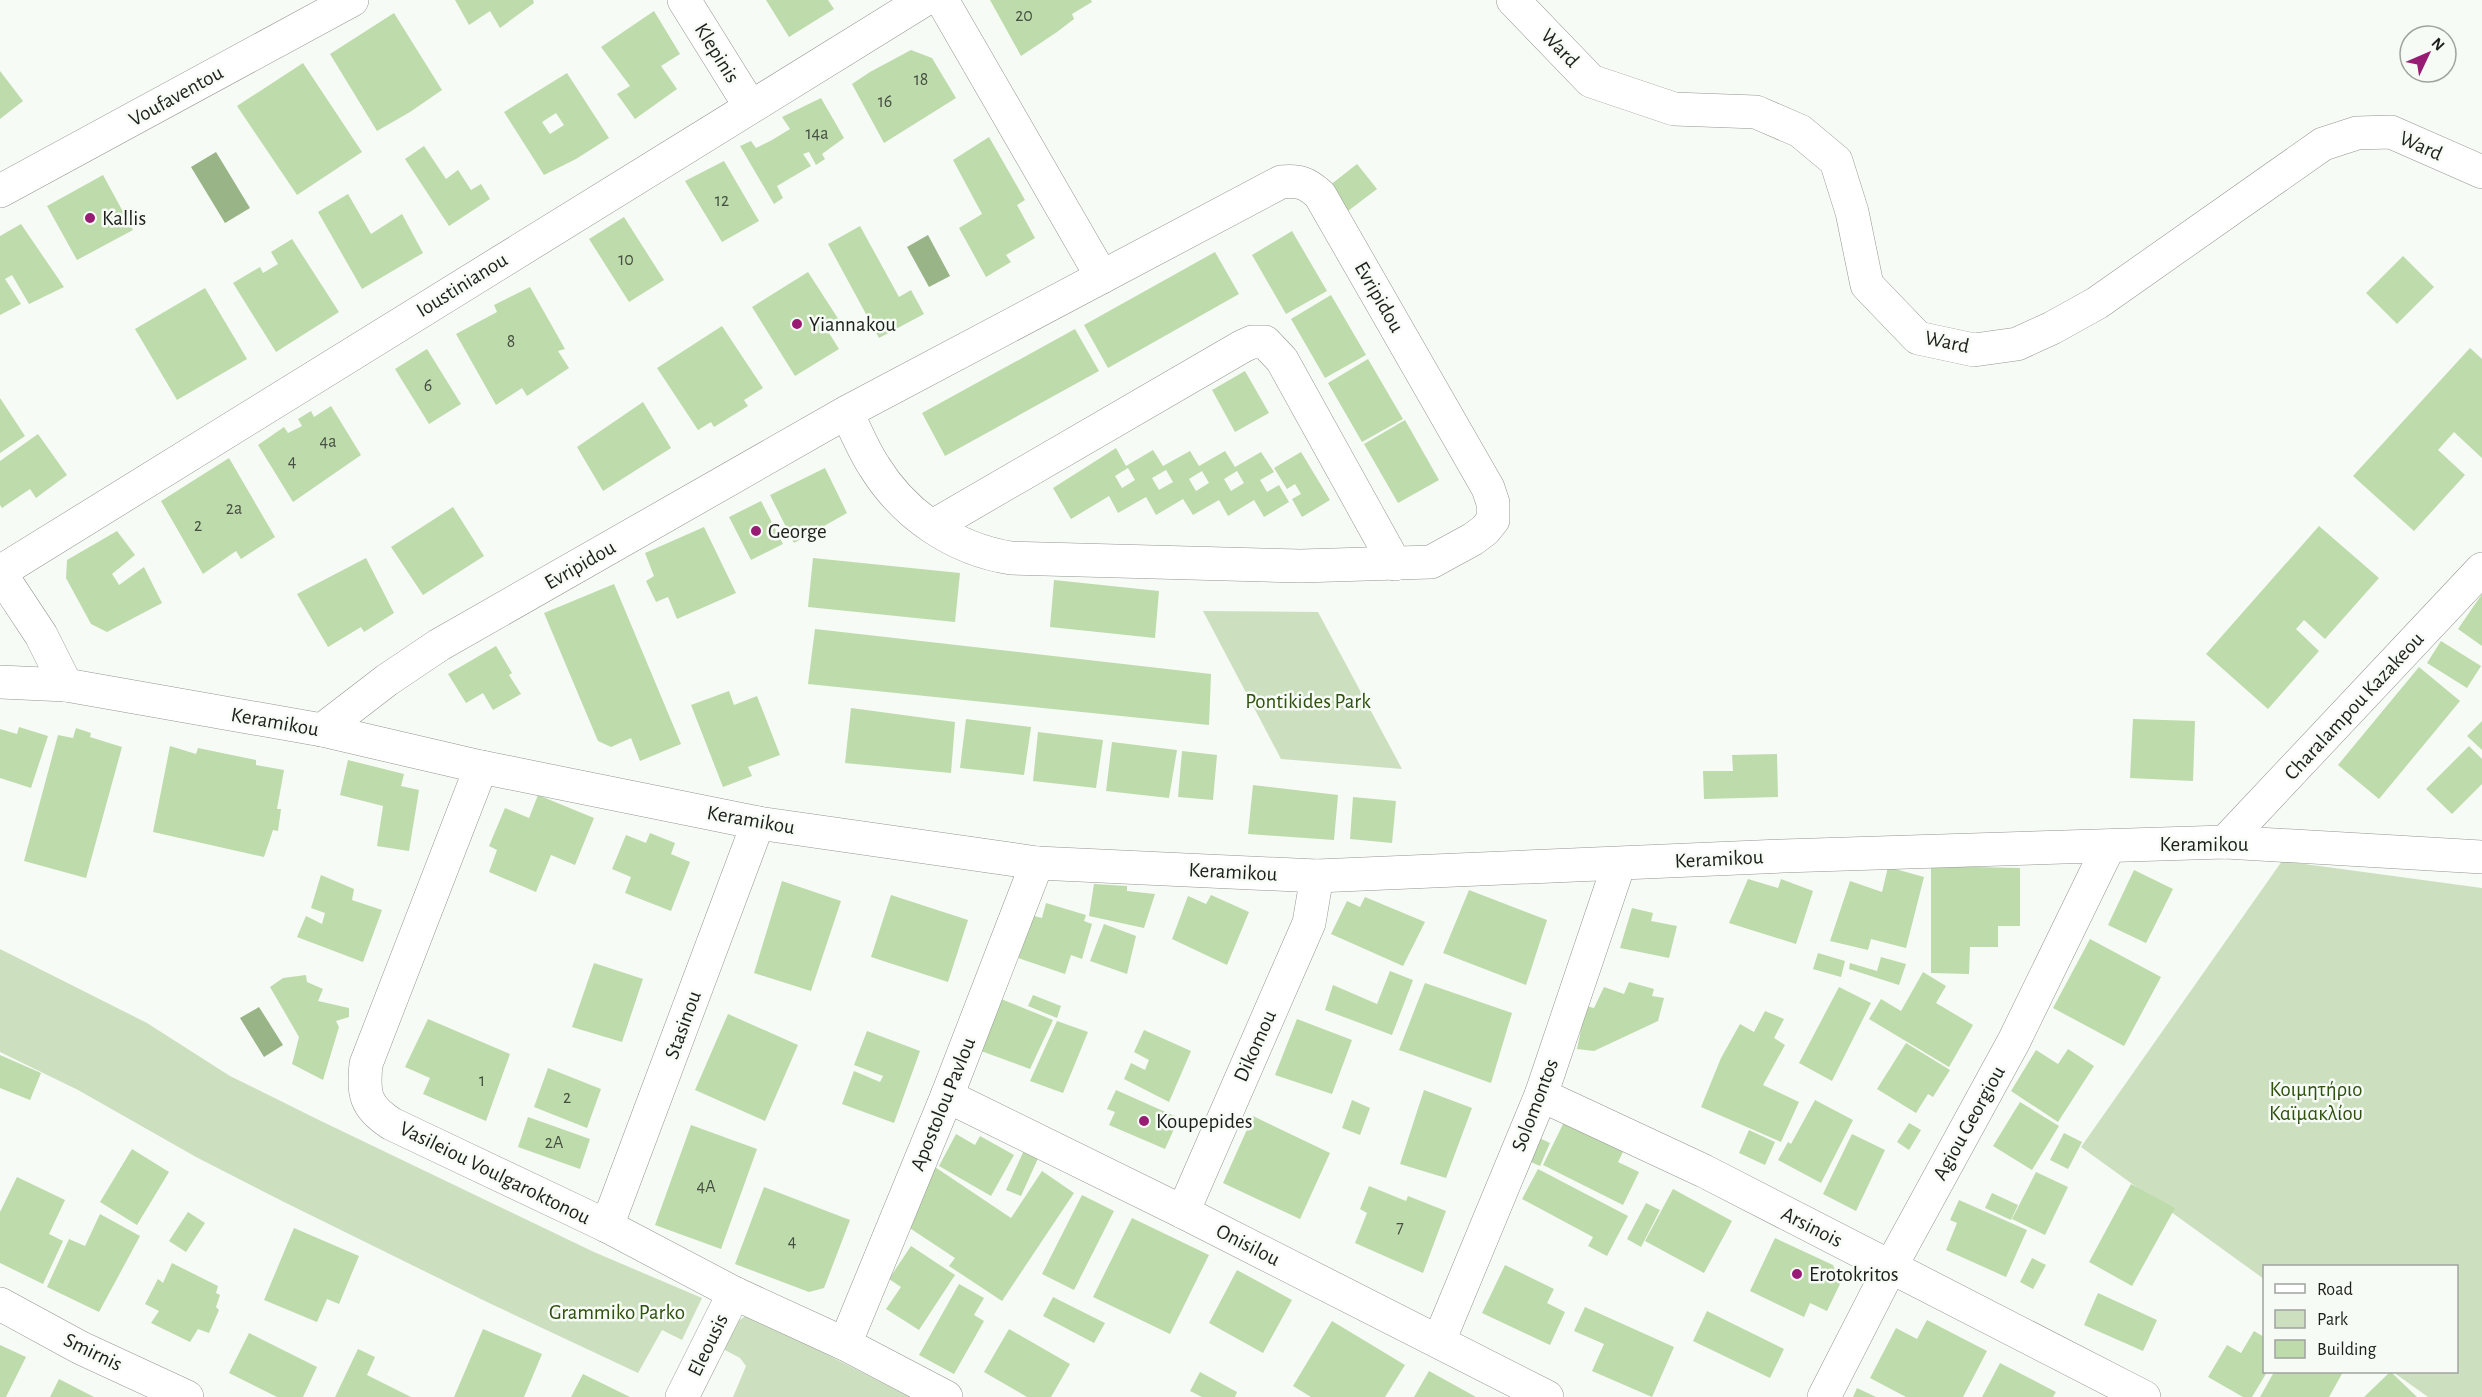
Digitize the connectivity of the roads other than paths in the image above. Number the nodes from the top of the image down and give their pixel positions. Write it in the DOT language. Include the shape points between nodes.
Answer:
graph roads {
  1 [pos="352,0"];
  2 [pos="684,0"];
  3 [pos="924,0"];
  4 [pos="942,0"];
  5 [pos="1513,0"];
  6 [pos="750,106"];
  7 [pos="2482,172"];
  8 [pos="0,191"];
  9 [pos="1102,277"];
  10 [pos="847,412"];
  11 [pos="933,526"];
  12 [pos="1395,564"];
  13 [pos="2482,569"];
  14 [pos="0,572"];
  15 [pos="0,682"];
  16 [pos="66,685"];
  17 [pos="322,730"];
  18 [pos="481,767"];
  19 [pos="758,823"];
  20 [pos="2225,842"];
  21 [pos="2109,846"];
  22 [pos="2482,856"];
  23 [pos="1037,863"];
  24 [pos="1619,864"];
  25 [pos="1317,876"];
  26 [pos="1541,1095"];
  27 [pos="947,1096"];
  28 [pos="1183,1212"];
  29 [pos="607,1226"];
  30 [pos="1890,1268"];
  31 [pos="734,1293"];
  32 [pos="0,1305"];
  33 [pos="1439,1341"];
  34 [pos="845,1344"];
  35 [pos="187,1397"];
  36 [pos="682,1397"];
  37 [pos="946,1397"];
  38 [pos="1547,1397"];
  39 [pos="1824,1397"];
  40 [pos="2144,1397"];
  1 -- 8 [label="street, Voufaventou"];
  2 -- 6 [label="street, Klepinis"];
  3 -- 6 [label="street, Ioustinianou"];
  4 -- 9 [label="street"];
  5 -- 7 [label="street, Ward" via="1591,81 1674,109 1756,112 1800,131 1836,161 1852,212 1867,285 1918,338 1974,350 2017,344 2097,303 2323,144 2357,133 2391,132"];
  6 -- 14 [label="street, Ioustinianou"];
  9 -- 10 [label="street, Evripidou"];
  9 -- 12 [label="street, Evripidou" via="1281,182 1310,185 1320,195 1493,503 1492,520 1473,539 1431,562"];
  10 -- 11 [label="street, Evripidou" via="873,466 887,485 902,503"];
  10 -- 17 [label="street, Evripidou" via="440,645"];
  11 -- 12 [label="street, Evripidou" via="955,542 1011,558 1301,567"];
  11 -- 12 [label="street" via="1243,346 1265,342 1282,360"];
  13 -- 20 [label="street, Charalampou Kazakeou"];
  14 -- 16 [label="street" via="47,645"];
  15 -- 16 [label="street, Keramikou"];
  16 -- 17 [label="street, Keramikou"];
  17 -- 18 [label="street, Keramikou"];
  18 -- 19 [label="street, Keramikou"];
  18 -- 29 [label="street, Vasileiou Voulgaroktonou" via="366,1064 364,1091 370,1106 392,1124"];
  19 -- 23 [label="street, Keramikou"];
  19 -- 29 [label="street, Stasinou"];
  20 -- 21 [label="street, Keramikou"];
  20 -- 22 [label="street, Keramikou"];
  21 -- 24 [label="street, Keramikou"];
  21 -- 30 [label="street, Agiou Georgiou" via="2014,1041"];
  23 -- 25 [label="street, Keramikou"];
  23 -- 27 [label="street, Apostolou Pavlou"];
  24 -- 25 [label="street, Keramikou"];
  24 -- 26 [label="street, Solomontos"];
  25 -- 28 [label="street, Dikomou" via="1309,923"];
  26 -- 30 [label="street, Arsinois" via="1704,1171"];
  26 -- 33 [label="street, Solomontos"];
  27 -- 28 [label="street, Onisilou"];
  27 -- 34 [label="street, Apostolou Pavlou"];
  28 -- 33 [label="street, Onisilou"];
  29 -- 31 [label="street, Vasileiou Voulgaroktonou"];
  30 -- 39 [label="street, Agiou Georgiou"];
  30 -- 40 [label="street, Arsinois"];
  31 -- 34 [label="street, Vasileiou Voulgaroktonou"];
  31 -- 36 [label="street, Eleousis"];
  32 -- 35 [label="street, Smirnis"];
  33 -- 38 [label="street, Onisilou"];
  34 -- 37 [label="street, Vasileiou Voulgaroktonou"];
}
